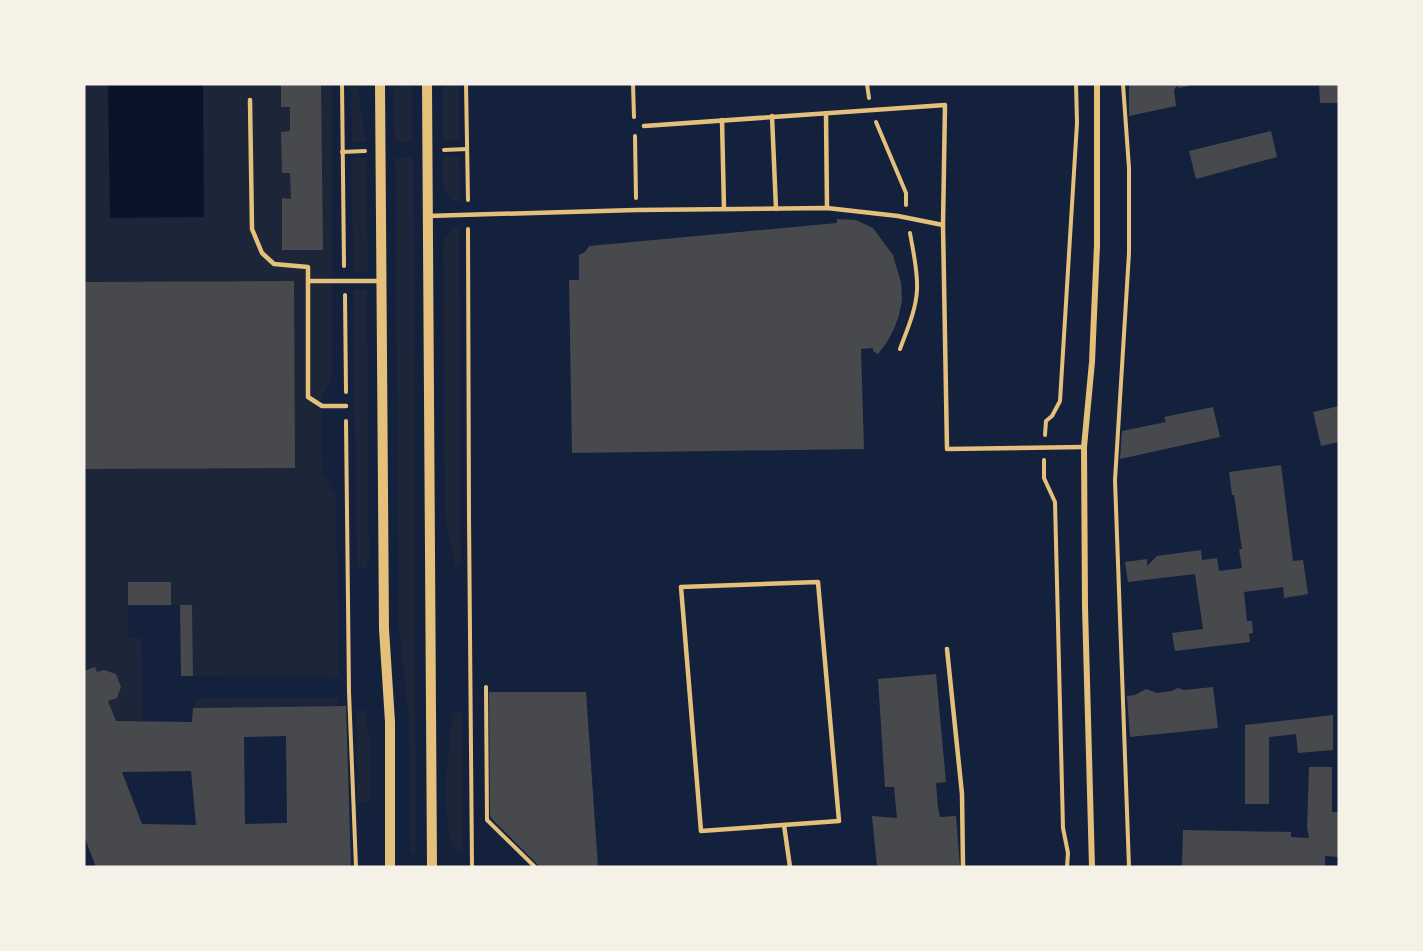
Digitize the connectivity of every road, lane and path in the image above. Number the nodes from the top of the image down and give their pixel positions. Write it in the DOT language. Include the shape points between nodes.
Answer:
graph roads {
  1 [pos="342,84"];
  2 [pos="380,84"];
  3 [pos="427,84"];
  4 [pos="466,84"];
  5 [pos="633,84"];
  6 [pos="1076,84"];
  7 [pos="1097,84"];
  8 [pos="1123,84"];
  9 [pos="250,100"];
  10 [pos="826,113"];
  11 [pos="772,116"];
  12 [pos="634,118"];
  13 [pos="722,120"];
  14 [pos="644,126"];
  15 [pos="634,130"];
  16 [pos="468,149"];
  17 [pos="441,150"];
  18 [pos="369,151"];
  19 [pos="342,152"];
  20 [pos="468,203"];
  21 [pos="827,208"];
  22 [pos="724,209"];
  23 [pos="776,209"];
  24 [pos="636,210"];
  25 [pos="427,216"];
  26 [pos="468,225"];
  27 [pos="943,225"];
  28 [pos="309,281"];
  29 [pos="344,281"];
  30 [pos="382,281"];
  31 [pos="346,406"];
  32 [pos="1084,447"];
  33 [pos="1045,448"];
  34 [pos="947,649"];
  35 [pos="486,687"];
  36 [pos="784,825"];
  37 [pos="356,867"];
  38 [pos="390,867"];
  39 [pos="432,867"];
  40 [pos="472,867"];
  41 [pos="535,867"];
  42 [pos="790,867"];
  43 [pos="963,867"];
  44 [pos="1067,867"];
  45 [pos="1092,867"];
  46 [pos="1129,867"];
  1 -- 19 [label="path"];
  2 -- 30 [label="street"];
  3 -- 25 [label="street"];
  4 -- 16 [label="path"];
  5 -- 12 [label="path"];
  6 -- 33 [label="path" via="1060,401 1046,421"];
  7 -- 32 [label="street" via="1097,245"];
  8 -- 46 [label="path" via="1129,252 1115,480"];
  9 -- 28 [label="lane" via="252,229 262,253 274,264 308,267"];
  10 -- 11 [label="lane"];
  10 -- 21 [label="lane"];
  10 -- 27 [label="lane" via="945,105"];
  11 -- 13 [label="lane"];
  11 -- 23 [label="lane"];
  13 -- 14 [label="lane"];
  13 -- 22 [label="lane"];
  15 -- 24 [label="path"];
  16 -- 17 [label="path"];
  16 -- 20 [label="path"];
  18 -- 19 [label="path"];
  19 -- 29 [label="path"];
  21 -- 23 [label="lane"];
  21 -- 27 [label="lane"];
  22 -- 23 [label="lane"];
  22 -- 24 [label="lane"];
  24 -- 25 [label="lane"];
  25 -- 39 [label="street"];
  26 -- 40 [label="path"];
  27 -- 33 [label="lane" via="947,449"];
  28 -- 29 [label="lane"];
  28 -- 31 [label="lane" via="308,397 322,406"];
  29 -- 30 [label="lane"];
  29 -- 31 [label="path"];
  30 -- 38 [label="street"];
  31 -- 37 [label="path" via="349,687"];
  32 -- 33 [label="lane"];
  32 -- 45 [label="street"];
  33 -- 44 [label="path" via="1044,478 1055,502"];
  34 -- 43 [label="lane" via="962,794"];
  35 -- 41 [label="path" via="487,820"];
  36 -- 36 [label="lane" via="839,821 818,582 681,587 701,831"];
  36 -- 42 [label="lane"];
}
